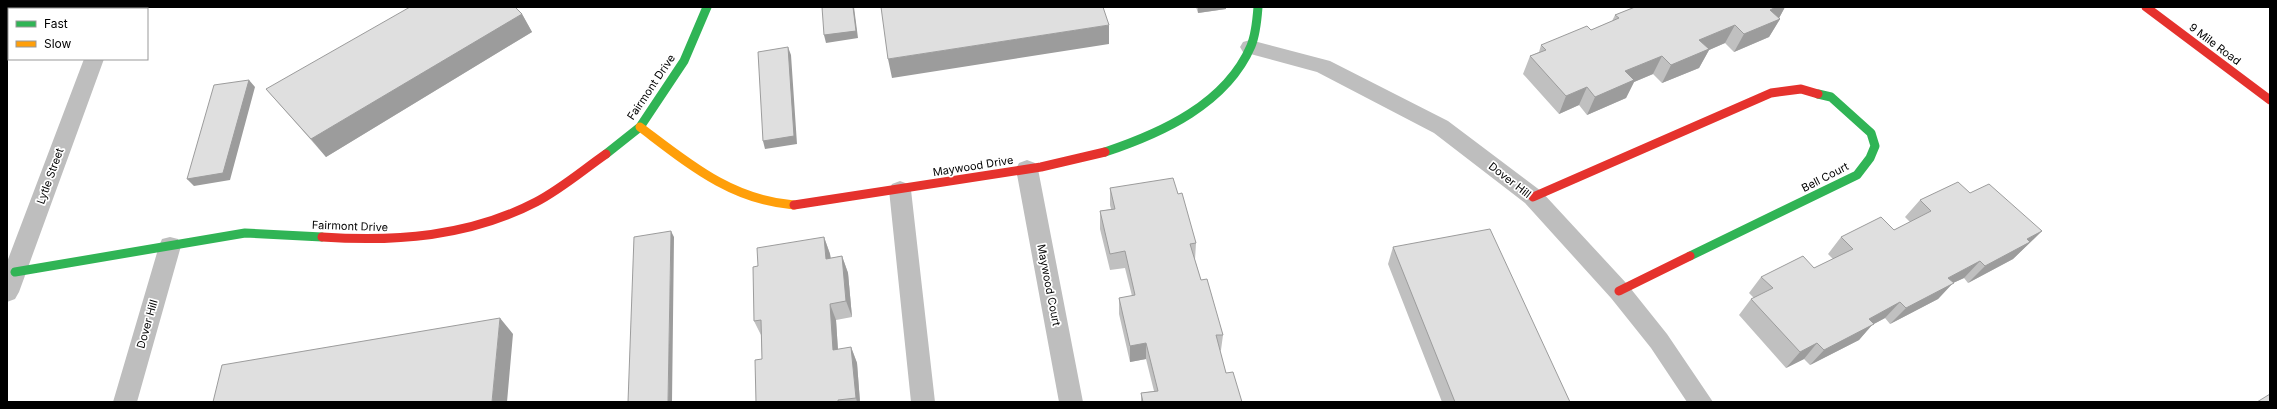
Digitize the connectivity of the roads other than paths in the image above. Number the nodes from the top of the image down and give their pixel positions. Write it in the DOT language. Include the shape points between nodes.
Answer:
graph roads {
  1 [pos="707,7"];
  2 [pos="1258,7"];
  3 [pos="2146,7"];
  4 [pos="1250,47"];
  5 [pos="94,60"];
  6 [pos="2270,100"];
  7 [pos="640,127"];
  8 [pos="1027,169"];
  9 [pos="900,190"];
  10 [pos="1533,197"];
  11 [pos="170,246"];
  12 [pos="15,272"];
  13 [pos="1619,291"];
  14 [pos="7,292"];
  15 [pos="125,402"];
  16 [pos="923,402"];
  17 [pos="1071,402"];
  18 [pos="1701,402"];
  1 -- 7 [label="street, Fairmont Drive" via="684,61"];
  2 -- 4 [label="street, Maywood Drive"];
  3 -- 6 [label="street, 9 Mile Road"];
  4 -- 8 [label="street, Maywood Drive" via="1240,66 1225,85 1198,109 1168,128 1115,150"];
  4 -- 10 [label="street, Dover Hill" via="1323,66 1441,127"];
  5 -- 12 [label="street, Lytle Street"];
  7 -- 9 [label="street, Maywood Drive" via="724,186 752,199 780,205 817,203"];
  7 -- 11 [label="street, Fairmont Drive" via="609,152 535,202 463,228 419,237 374,240 245,233"];
  8 -- 9 [label="street, Maywood Drive"];
  8 -- 17 [label="street, Maywood Court"];
  9 -- 16 [label="street"];
  10 -- 13 [label="street, Dover Hill"];
  10 -- 13 [label="street, Bell Court" via="1771,94 1801,89 1831,97 1871,132 1875,146 1870,158 1857,175"];
  11 -- 12 [label="street, Fairmont Drive"];
  11 -- 15 [label="street, Dover Hill"];
  12 -- 14 [label="street, Lytle Street"];
  13 -- 18 [label="street, Dover Hill" via="1659,341"];
}
